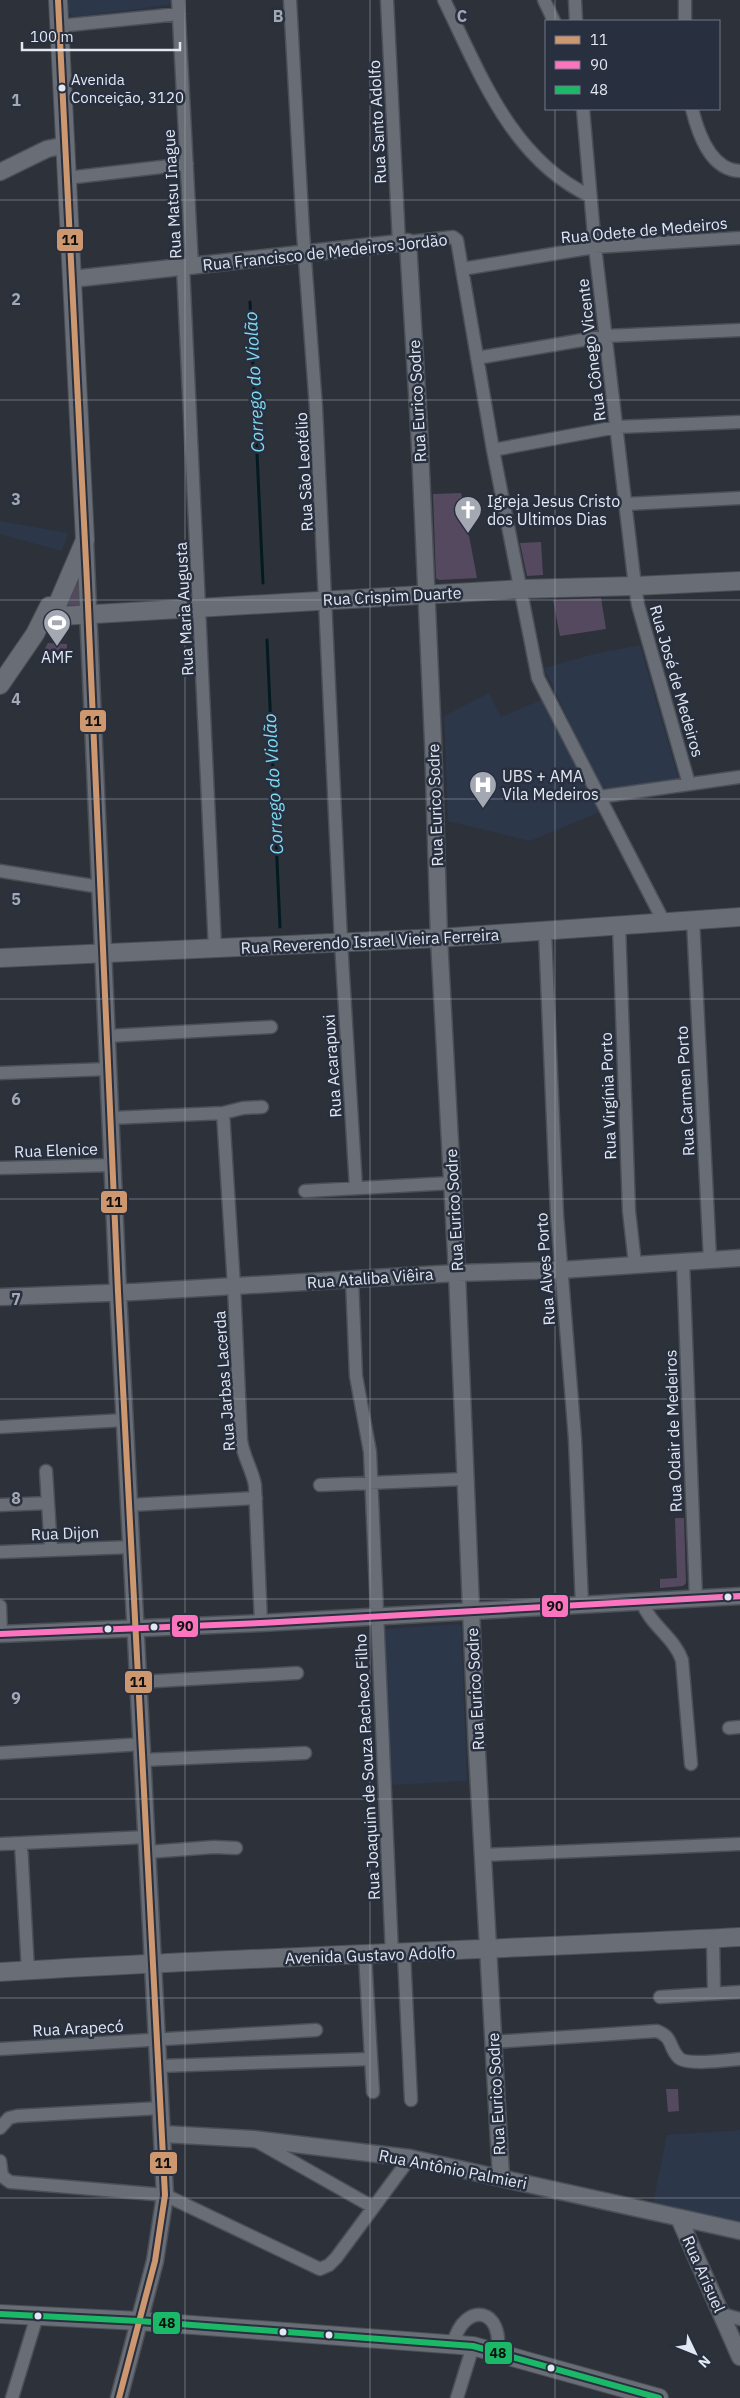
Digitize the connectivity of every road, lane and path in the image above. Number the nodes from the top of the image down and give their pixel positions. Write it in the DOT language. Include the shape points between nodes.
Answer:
graph roads {
  1 [pos="58,0"];
  2 [pos="178,0"];
  3 [pos="290,0"];
  4 [pos="388,0"];
  5 [pos="444,0"];
  6 [pos="544,0"];
  7 [pos="575,0"];
  8 [pos="685,0"];
  9 [pos="179,14"];
  10 [pos="554,20"];
  11 [pos="576,20"];
  12 [pos="685,20"];
  13 [pos="59,26"];
  14 [pos="583,110"];
  15 [pos="692,110"];
  16 [pos="66,145"];
  17 [pos="187,164"];
  18 [pos="740,171"];
  19 [pos="0,172"];
  20 [pos="67,178"];
  21 [pos="590,196"];
  22 [pos="740,238"];
  23 [pos="404,243"];
  24 [pos="595,247"];
  25 [pos="305,253"];
  26 [pos="188,266"];
  27 [pos="462,269"];
  28 [pos="72,279"];
  29 [pos="740,330"];
  30 [pos="606,336"];
  31 [pos="477,358"];
  32 [pos="740,422"];
  33 [pos="617,426"];
  34 [pos="493,450"];
  35 [pos="740,498"];
  36 [pos="626,504"];
  37 [pos="84,532"];
  38 [pos="740,581"];
  39 [pos="635,586"];
  40 [pos="521,589"];
  41 [pos="425,594"];
  42 [pos="327,599"];
  43 [pos="200,607"];
  44 [pos="88,613"];
  45 [pos="45,616"];
  46 [pos="0,685"];
  47 [pos="740,777"];
  48 [pos="689,784"];
  49 [pos="599,797"];
  50 [pos="0,871"];
  51 [pos="100,888"];
  52 [pos="740,917"];
  53 [pos="693,920"];
  54 [pos="664,922"];
  55 [pos="619,926"];
  56 [pos="545,931"];
  57 [pos="439,938"];
  58 [pos="341,942"];
  59 [pos="215,949"];
  60 [pos="102,954"];
  61 [pos="0,958"];
  62 [pos="271,1027"];
  63 [pos="107,1036"];
  64 [pos="109,1069"];
  65 [pos="0,1074"];
  66 [pos="262,1107"];
  67 [pos="223,1113"];
  68 [pos="111,1118"];
  69 [pos="113,1165"];
  70 [pos="0,1168"];
  71 [pos="452,1183"];
  72 [pos="356,1188"];
  73 [pos="305,1191"];
  74 [pos="740,1258"];
  75 [pos="710,1259"];
  76 [pos="682,1261"];
  77 [pos="635,1264"];
  78 [pos="561,1270"];
  79 [pos="458,1273"];
  80 [pos="352,1279"];
  81 [pos="234,1286"];
  82 [pos="118,1292"];
  83 [pos="0,1297"];
  84 [pos="125,1420"];
  85 [pos="0,1427"];
  86 [pos="46,1471"];
  87 [pos="465,1479"];
  88 [pos="371,1482"];
  89 [pos="320,1484"];
  90 [pos="256,1498"];
  91 [pos="48,1503"];
  92 [pos="0,1505"];
  93 [pos="130,1505"];
  94 [pos="132,1547"];
  95 [pos="51,1550"];
  96 [pos="0,1552"];
  97 [pos="740,1596"];
  98 [pos="696,1599"];
  99 [pos="642,1602"];
  100 [pos="0,1606"];
  101 [pos="582,1606"];
  102 [pos="471,1612"];
  103 [pos="377,1617"];
  104 [pos="261,1623"];
  105 [pos="137,1629"];
  106 [pos="1,1634"];
  107 [pos="298,1673"];
  108 [pos="139,1682"];
  109 [pos="143,1752"];
  110 [pos="0,1753"];
  111 [pos="305,1753"];
  112 [pos="691,1764"];
  113 [pos="21,1843"];
  114 [pos="0,1844"];
  115 [pos="148,1844"];
  116 [pos="740,1844"];
  117 [pos="236,1848"];
  118 [pos="483,1856"];
  119 [pos="740,1937"];
  120 [pos="713,1939"];
  121 [pos="488,1950"];
  122 [pos="398,1954"];
  123 [pos="365,1955"];
  124 [pos="154,1963"];
  125 [pos="28,1971"];
  126 [pos="0,1972"];
  127 [pos="740,1992"];
  128 [pos="714,1993"];
  129 [pos="660,1997"];
  130 [pos="316,2030"];
  131 [pos="158,2040"];
  132 [pos="493,2042"];
  133 [pos="0,2049"];
  134 [pos="371,2059"];
  135 [pos="740,2059"];
  136 [pos="159,2066"];
  137 [pos="373,2092"];
  138 [pos="411,2100"];
  139 [pos="161,2108"];
  140 [pos="0,2128"];
  141 [pos="163,2134"];
  142 [pos="254,2140"];
  143 [pos="410,2158"];
  144 [pos="0,2161"];
  145 [pos="501,2177"];
  146 [pos="165,2195"];
  147 [pos="373,2206"];
  148 [pos="679,2218"];
  149 [pos="740,2231"];
  150 [pos="0,2314"];
  151 [pos="722,2314"];
  152 [pos="37,2316"];
  153 [pos="740,2319"];
  154 [pos="140,2321"];
  155 [pos="452,2344"];
  156 [pos="473,2346"];
  157 [pos="497,2353"];
  158 [pos="740,2357"];
  159 [pos="12,2398"];
  160 [pos="119,2398"];
  161 [pos="457,2398"];
  162 [pos="659,2398"];
  1 -- 13 [label="main road"];
  2 -- 9 [label="street, Rua Matsu Inague"];
  3 -- 25 [label="street, Rua São Leotélio"];
  4 -- 23 [label="street, Rua Santo Adolfo"];
  5 -- 21 [label="street" via="506,122 562,180"];
  6 -- 10 [label="street"];
  7 -- 11 [label="street"];
  8 -- 12 [label="street"];
  9 -- 13 [label="street"];
  9 -- 17 [label="street, Rua Matsu Inague"];
  13 -- 16 [label="main road"];
  14 -- 21 [label="street, Rua Cônego Vicente"];
  15 -- 18 [label="street" via="713,158 727,168"];
  16 -- 19 [label="street" via="47,150"];
  16 -- 20 [label="main road"];
  17 -- 20 [label="street"];
  17 -- 26 [label="street, Rua Matsu Inague"];
  20 -- 28 [label="main road"];
  21 -- 24 [label="street, Rua Cônego Vicente"];
  22 -- 24 [label="street, Rua Odete de Medeiros"];
  23 -- 25 [label="street, Rua Francisco de Medeiros Jordão"];
  23 -- 27 [label="street, Rua Francisco de Medeiros Jordão" via="455,238"];
  23 -- 41 [label="street, Rua Eurico Sodre" via="419,426"];
  24 -- 27 [label="street, Rua Odete de Medeiros"];
  24 -- 30 [label="street, Rua Cônego Vicente"];
  25 -- 26 [label="street, Rua Francisco de Medeiros Jordão"];
  25 -- 42 [label="street, Rua São Leotélio"];
  26 -- 28 [label="street, Rua Francisco de Medeiros Jordão"];
  26 -- 43 [label="street, Rua Maria Augusta"];
  27 -- 31 [label="street, Rua Francisco de Medeiros Jordão"];
  28 -- 37 [label="main road"];
  29 -- 30 [label="street"];
  30 -- 31 [label="street"];
  30 -- 33 [label="street, Rua Cônego Vicente"];
  31 -- 34 [label="street, Rua Francisco de Medeiros Jordão"];
  32 -- 33 [label="street"];
  33 -- 34 [label="street"];
  33 -- 36 [label="street, Rua Cônego Vicente"];
  34 -- 40 [label="street, Rua Francisco de Medeiros Jordão"];
  35 -- 36 [label="street"];
  36 -- 39 [label="street, Rua Cônego Vicente"];
  37 -- 44 [label="street"];
  37 -- 45 [label="main road"];
  38 -- 39 [label="main road, Rua Crispim Duarte"];
  39 -- 40 [label="main road, Rua Crispim Duarte"];
  39 -- 48 [label="street, Rua José de Medeiros"];
  40 -- 41 [label="main road, Rua Crispim Duarte"];
  40 -- 49 [label="street, Rua Francisco de Medeiros Jordão" via="538,678"];
  41 -- 42 [label="main road, Rua Crispim Duarte"];
  41 -- 57 [label="street, Rua Eurico Sodre" via="434,741"];
  42 -- 43 [label="main road, Rua Crispim Duarte"];
  42 -- 58 [label="street, Rua São Leotélio"];
  43 -- 44 [label="main road, Rua Crispim Duarte"];
  43 -- 59 [label="street, Rua Maria Augusta"];
  44 -- 45 [label="main road, Rua Crispim Duarte"];
  44 -- 51 [label="street"];
  45 -- 46 [label="main road"];
  47 -- 48 [label="street"];
  48 -- 49 [label="street"];
  49 -- 54 [label="street, Rua Francisco de Medeiros Jordão"];
  50 -- 51 [label="street"];
  51 -- 60 [label="street"];
  52 -- 53 [label="main road, Rua Reverendo Israel Vieira Ferreira"];
  53 -- 54 [label="main road, Rua Reverendo Israel Vieira Ferreira"];
  53 -- 75 [label="street, Rua Carmen Porto"];
  54 -- 55 [label="main road, Rua Reverendo Israel Vieira Ferreira"];
  55 -- 56 [label="main road, Rua Reverendo Israel Vieira Ferreira"];
  55 -- 77 [label="street, Rua Virgínia Porto" via="629,1211"];
  56 -- 57 [label="main road, Rua Reverendo Israel Vieira Ferreira"];
  56 -- 78 [label="street, Rua Alves Porto"];
  57 -- 58 [label="main road, Rua Reverendo Israel Vieira Ferreira"];
  57 -- 71 [label="street, Rua Eurico Sodre"];
  58 -- 59 [label="main road, Rua Reverendo Israel Vieira Ferreira"];
  58 -- 72 [label="street, Rua Acarapuxi"];
  59 -- 60 [label="main road, Rua Reverendo Israel Vieira Ferreira"];
  60 -- 61 [label="main road, Rua Reverendo Israel Vieira Ferreira"];
  60 -- 63 [label="street"];
  62 -- 63 [label="street"];
  63 -- 64 [label="street"];
  64 -- 65 [label="street"];
  64 -- 68 [label="street"];
  66 -- 67 [label="street"];
  67 -- 68 [label="street"];
  67 -- 81 [label="street, Rua Jarbas Lacerda"];
  68 -- 69 [label="street"];
  69 -- 70 [label="street, Rua Elenice"];
  69 -- 82 [label="street"];
  71 -- 72 [label="street"];
  71 -- 79 [label="street, Rua Eurico Sodre"];
  72 -- 73 [label="street"];
  74 -- 75 [label="street, Rua Ataliba Viêira"];
  75 -- 76 [label="street, Rua Ataliba Viêira"];
  76 -- 77 [label="street, Rua Ataliba Viêira"];
  76 -- 98 [label="street, Rua Odair de Medeiros"];
  77 -- 78 [label="street, Rua Ataliba Viêira"];
  78 -- 79 [label="street, Rua Ataliba Viêira"];
  78 -- 101 [label="street, Rua Alves Porto" via="575,1439"];
  79 -- 80 [label="street, Rua Ataliba Viêira"];
  79 -- 87 [label="street, Rua Eurico Sodre"];
  80 -- 81 [label="street, Rua Ataliba Viêira"];
  80 -- 88 [label="street, Rua Joaquim de Souza Pacheco Filho" via="356,1376"];
  81 -- 82 [label="street, Rua Ataliba Viêira"];
  81 -- 90 [label="street, Rua Jarbas Lacerda" via="241,1440 252,1471"];
  82 -- 83 [label="street, Rua Ataliba Viêira"];
  82 -- 84 [label="street"];
  84 -- 85 [label="street"];
  84 -- 93 [label="street"];
  86 -- 91 [label="street"];
  87 -- 88 [label="street"];
  87 -- 102 [label="street, Rua Eurico Sodre"];
  88 -- 89 [label="street"];
  88 -- 103 [label="street, Rua Joaquim de Souza Pacheco Filho"];
  90 -- 93 [label="street"];
  90 -- 104 [label="street, Rua Jarbas Lacerda"];
  91 -- 92 [label="street"];
  91 -- 95 [label="street"];
  93 -- 94 [label="street"];
  94 -- 95 [label="street, Rua Dijon"];
  94 -- 105 [label="street"];
  95 -- 96 [label="street, Rua Dijon"];
  97 -- 98 [label="street"];
  98 -- 99 [label="street"];
  99 -- 101 [label="street"];
  99 -- 112 [label="street" via="649,1617 676,1647 682,1660"];
  100 -- 106 [label="street"];
  101 -- 102 [label="street"];
  102 -- 103 [label="street"];
  102 -- 118 [label="street, Rua Eurico Sodre"];
  103 -- 104 [label="street"];
  103 -- 122 [label="street, Rua Joaquim de Souza Pacheco Filho"];
  104 -- 105 [label="street"];
  105 -- 106 [label="street"];
  105 -- 108 [label="street"];
  107 -- 108 [label="street"];
  108 -- 109 [label="street"];
  109 -- 110 [label="street"];
  109 -- 111 [label="street"];
  109 -- 115 [label="street"];
  113 -- 114 [label="street"];
  113 -- 115 [label="street"];
  113 -- 125 [label="street"];
  115 -- 117 [label="street"];
  115 -- 124 [label="street"];
  116 -- 118 [label="street"];
  118 -- 121 [label="street, Rua Eurico Sodre"];
  119 -- 120 [label="main road, Avenida Gustavo Adolfo"];
  120 -- 121 [label="main road, Avenida Gustavo Adolfo"];
  120 -- 128 [label="street"];
  121 -- 122 [label="main road, Avenida Gustavo Adolfo"];
  121 -- 132 [label="street, Rua Eurico Sodre"];
  122 -- 123 [label="main road, Avenida Gustavo Adolfo"];
  122 -- 138 [label="street, Rua Joaquim de Souza Pacheco Filho"];
  123 -- 124 [label="main road, Avenida Gustavo Adolfo"];
  123 -- 134 [label="street"];
  124 -- 125 [label="main road, Avenida Gustavo Adolfo"];
  124 -- 131 [label="street"];
  125 -- 126 [label="main road, Avenida Gustavo Adolfo"];
  127 -- 128 [label="street"];
  128 -- 129 [label="street"];
  130 -- 131 [label="street, Rua Arapecó"];
  131 -- 133 [label="street, Rua Arapecó"];
  131 -- 136 [label="street"];
  132 -- 135 [label="street" via="656,2031 670,2040 676,2056 684,2061"];
  132 -- 145 [label="street, Rua Eurico Sodre"];
  134 -- 136 [label="street"];
  134 -- 137 [label="street"];
  136 -- 139 [label="street"];
  139 -- 140 [label="street" via="17,2116 9,2118"];
  139 -- 141 [label="street"];
  141 -- 142 [label="street, Rua Antônio Palmieri"];
  141 -- 146 [label="street"];
  142 -- 143 [label="street, Rua Antônio Palmieri"];
  142 -- 147 [label="street"];
  143 -- 145 [label="street, Rua Antônio Palmieri"];
  143 -- 147 [label="street"];
  144 -- 146 [label="street" via="2,2176 10,2182"];
  145 -- 148 [label="street, Rua Antônio Palmieri"];
  146 -- 147 [label="street" via="320,2269 336,2258"];
  146 -- 154 [label="street" via="160,2237"];
  148 -- 149 [label="street, Rua Antônio Palmieri"];
  148 -- 151 [label="street, Rua Arisuel"];
  150 -- 152 [label="main road"];
  151 -- 153 [label="street"];
  151 -- 158 [label="street, Rua Arisuel"];
  152 -- 154 [label="main road"];
  152 -- 159 [label="street"];
  154 -- 155 [label="main road"];
  154 -- 160 [label="street"];
  155 -- 156 [label="main road"];
  155 -- 157 [label="street" via="466,2319 481,2315 489,2318 498,2333"];
  156 -- 157 [label="main road"];
  156 -- 161 [label="street"];
  157 -- 162 [label="main road"];
}
